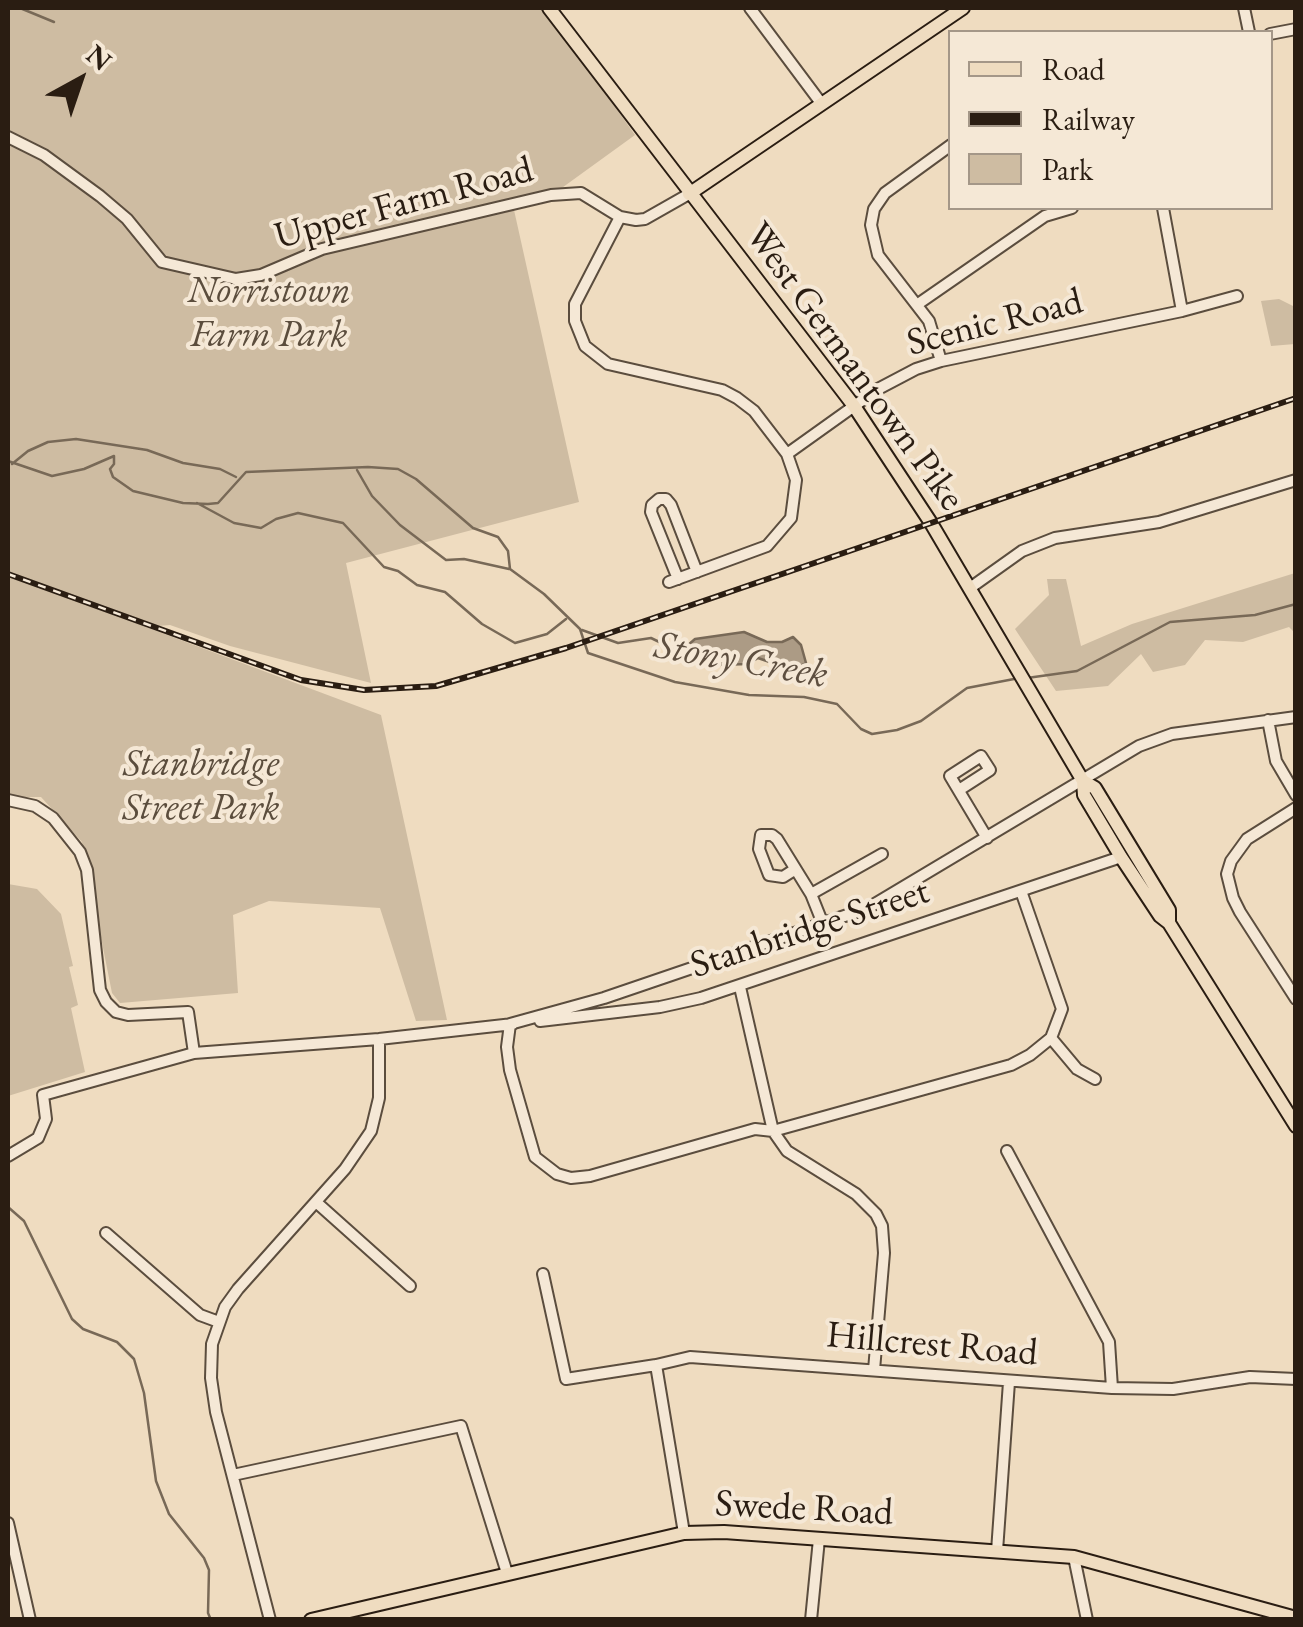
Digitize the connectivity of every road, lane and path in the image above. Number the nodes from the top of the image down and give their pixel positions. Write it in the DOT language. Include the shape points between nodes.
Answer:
graph roads {
  1 [pos="548,8"];
  2 [pos="750,8"];
  3 [pos="963,8"];
  4 [pos="947,28"];
  5 [pos="821,103"];
  6 [pos="8,137"];
  7 [pos="948,146"];
  8 [pos="689,194"];
  9 [pos="1065,210"];
  10 [pos="1163,210"];
  11 [pos="620,217"];
  12 [pos="1237,296"];
  13 [pos="918,304"];
  14 [pos="1182,311"];
  15 [pos="941,360"];
  16 [pos="854,406"];
  17 [pos="787,454"];
  18 [pos="1296,480"];
  19 [pos="697,572"];
  20 [pos="970,588"];
  21 [pos="1296,717"];
  22 [pos="1268,720"];
  23 [pos="1083,780"];
  24 [pos="959,790"];
  25 [pos="1296,795"];
  26 [pos="8,800"];
  27 [pos="1296,808"];
  28 [pos="987,838"];
  29 [pos="882,854"];
  30 [pos="1121,857"];
  31 [pos="794,870"];
  32 [pos="1021,891"];
  33 [pos="811,894"];
  34 [pos="1169,922"];
  35 [pos="823,924"];
  36 [pos="740,987"];
  37 [pos="1296,999"];
  38 [pos="510,1024"];
  39 [pos="1051,1038"];
  40 [pos="380,1040"];
  41 [pos="194,1053"];
  42 [pos="1095,1079"];
  43 [pos="1296,1126"];
  44 [pos="773,1131"];
  45 [pos="1007,1151"];
  46 [pos="8,1156"];
  47 [pos="316,1202"];
  48 [pos="106,1233"];
  49 [pos="543,1274"];
  50 [pos="410,1286"];
  51 [pos="219,1322"];
  52 [pos="656,1365"];
  53 [pos="874,1370"];
  54 [pos="1296,1379"];
  55 [pos="1009,1382"];
  56 [pos="1112,1388"];
  57 [pos="233,1476"];
  58 [pos="8,1523"];
  59 [pos="684,1533"];
  60 [pos="819,1539"];
  61 [pos="996,1550"];
  62 [pos="1074,1557"];
  63 [pos="506,1573"];
  64 [pos="1296,1618"];
  65 [pos="30,1620"];
  66 [pos="270,1620"];
  67 [pos="310,1620"];
  68 [pos="811,1620"];
  69 [pos="1087,1620"];
  1 -- 8 [label="main road, West Germantown Pike"];
  2 -- 5 [label="street"];
  3 -- 4 [label="main road"];
  4 -- 5 [label="main road"];
  5 -- 8 [label="main road"];
  6 -- 11 [label="street, Upper Farm Road" via="100,196 162,262 226,278 249,278 322,249 562,193 588,196"];
  7 -- 13 [label="street" via="874,209 878,256"];
  8 -- 11 [label="street" via="641,220"];
  8 -- 16 [label="main road, West Germantown Pike"];
  9 -- 13 [label="street" via="1045,216"];
  10 -- 14 [label="street"];
  11 -- 17 [label="street" via="576,304 581,339 599,359 730,394 754,411"];
  12 -- 14 [label="street, Scenic Road"];
  13 -- 15 [label="street"];
  14 -- 15 [label="street, Scenic Road"];
  15 -- 16 [label="street, Scenic Road" via="894,379"];
  16 -- 17 [label="street, Scenic Road"];
  16 -- 20 [label="main road, West Germantown Pike"];
  17 -- 19 [label="street" via="796,480 788,524 760,550"];
  18 -- 20 [label="street" via="1158,522 1055,538 1022,551"];
  19 -- 19 [label="street" via="673,581 651,512 659,500 671,505"];
  20 -- 23 [label="main road, West Germantown Pike"];
  21 -- 22 [label="street, Stanbridge Street"];
  22 -- 23 [label="street, Stanbridge Street" via="1172,734"];
  22 -- 25 [label="street" via="1276,760"];
  23 -- 28 [label="street, Stanbridge Street"];
  23 -- 30 [label="main road, West Germantown Pike" via="1084,795"];
  23 -- 34 [label="main road, West Germantown Pike" via="1169,910"];
  24 -- 28 [label="street"];
  26 -- 41 [label="street" via="53,818 80,852 106,1002 128,1016 188,1012"];
  27 -- 37 [label="street" via="1246,839 1228,874 1232,898"];
  28 -- 35 [label="street, Stanbridge Street" via="868,908"];
  29 -- 33 [label="street"];
  30 -- 32 [label="street, Stanbridge Street"];
  30 -- 34 [label="main road, West Germantown Pike"];
  31 -- 33 [label="street"];
  32 -- 36 [label="street, Stanbridge Street"];
  32 -- 39 [label="street" via="1062,1009"];
  33 -- 35 [label="street"];
  34 -- 43 [label="main road, West Germantown Pike"];
  35 -- 38 [label="street, Stanbridge Street"];
  36 -- 38 [label="street, Stanbridge Street" via="660,1007"];
  36 -- 44 [label="street"];
  38 -- 40 [label="street, Stanbridge Street"];
  38 -- 44 [label="street" via="510,1070 530,1145 556,1174 590,1176 755,1130"];
  39 -- 42 [label="street"];
  39 -- 44 [label="street" via="1011,1065"];
  40 -- 41 [label="street, Stanbridge Street"];
  40 -- 47 [label="street" via="379,1098 370,1131"];
  41 -- 46 [label="street, Stanbridge Street" via="43,1094 46,1119 38,1138"];
  44 -- 53 [label="street" via="787,1151 856,1194 882,1226"];
  45 -- 56 [label="street" via="1109,1342"];
  47 -- 50 [label="street"];
  47 -- 51 [label="street" via="238,1289"];
  48 -- 51 [label="street" via="200,1316"];
  49 -- 52 [label="street, Hillcrest Road" via="566,1379"];
  51 -- 57 [label="street" via="211,1378"];
  52 -- 53 [label="street, Hillcrest Road" via="690,1357"];
  52 -- 59 [label="street"];
  53 -- 55 [label="street, Hillcrest Road"];
  54 -- 56 [label="street, Hillcrest Road"];
  55 -- 56 [label="street, Hillcrest Road"];
  55 -- 61 [label="street"];
  57 -- 63 [label="street" via="461,1426"];
  57 -- 66 [label="street"];
  58 -- 65 [label="street"];
  59 -- 60 [label="main road, Swede Road"];
  59 -- 63 [label="main road, Swede Road"];
  60 -- 61 [label="main road, Swede Road"];
  60 -- 68 [label="street"];
  61 -- 62 [label="main road, Swede Road"];
  62 -- 64 [label="main road, Swede Road"];
  62 -- 69 [label="street"];
  63 -- 67 [label="main road, Swede Road"];
}
